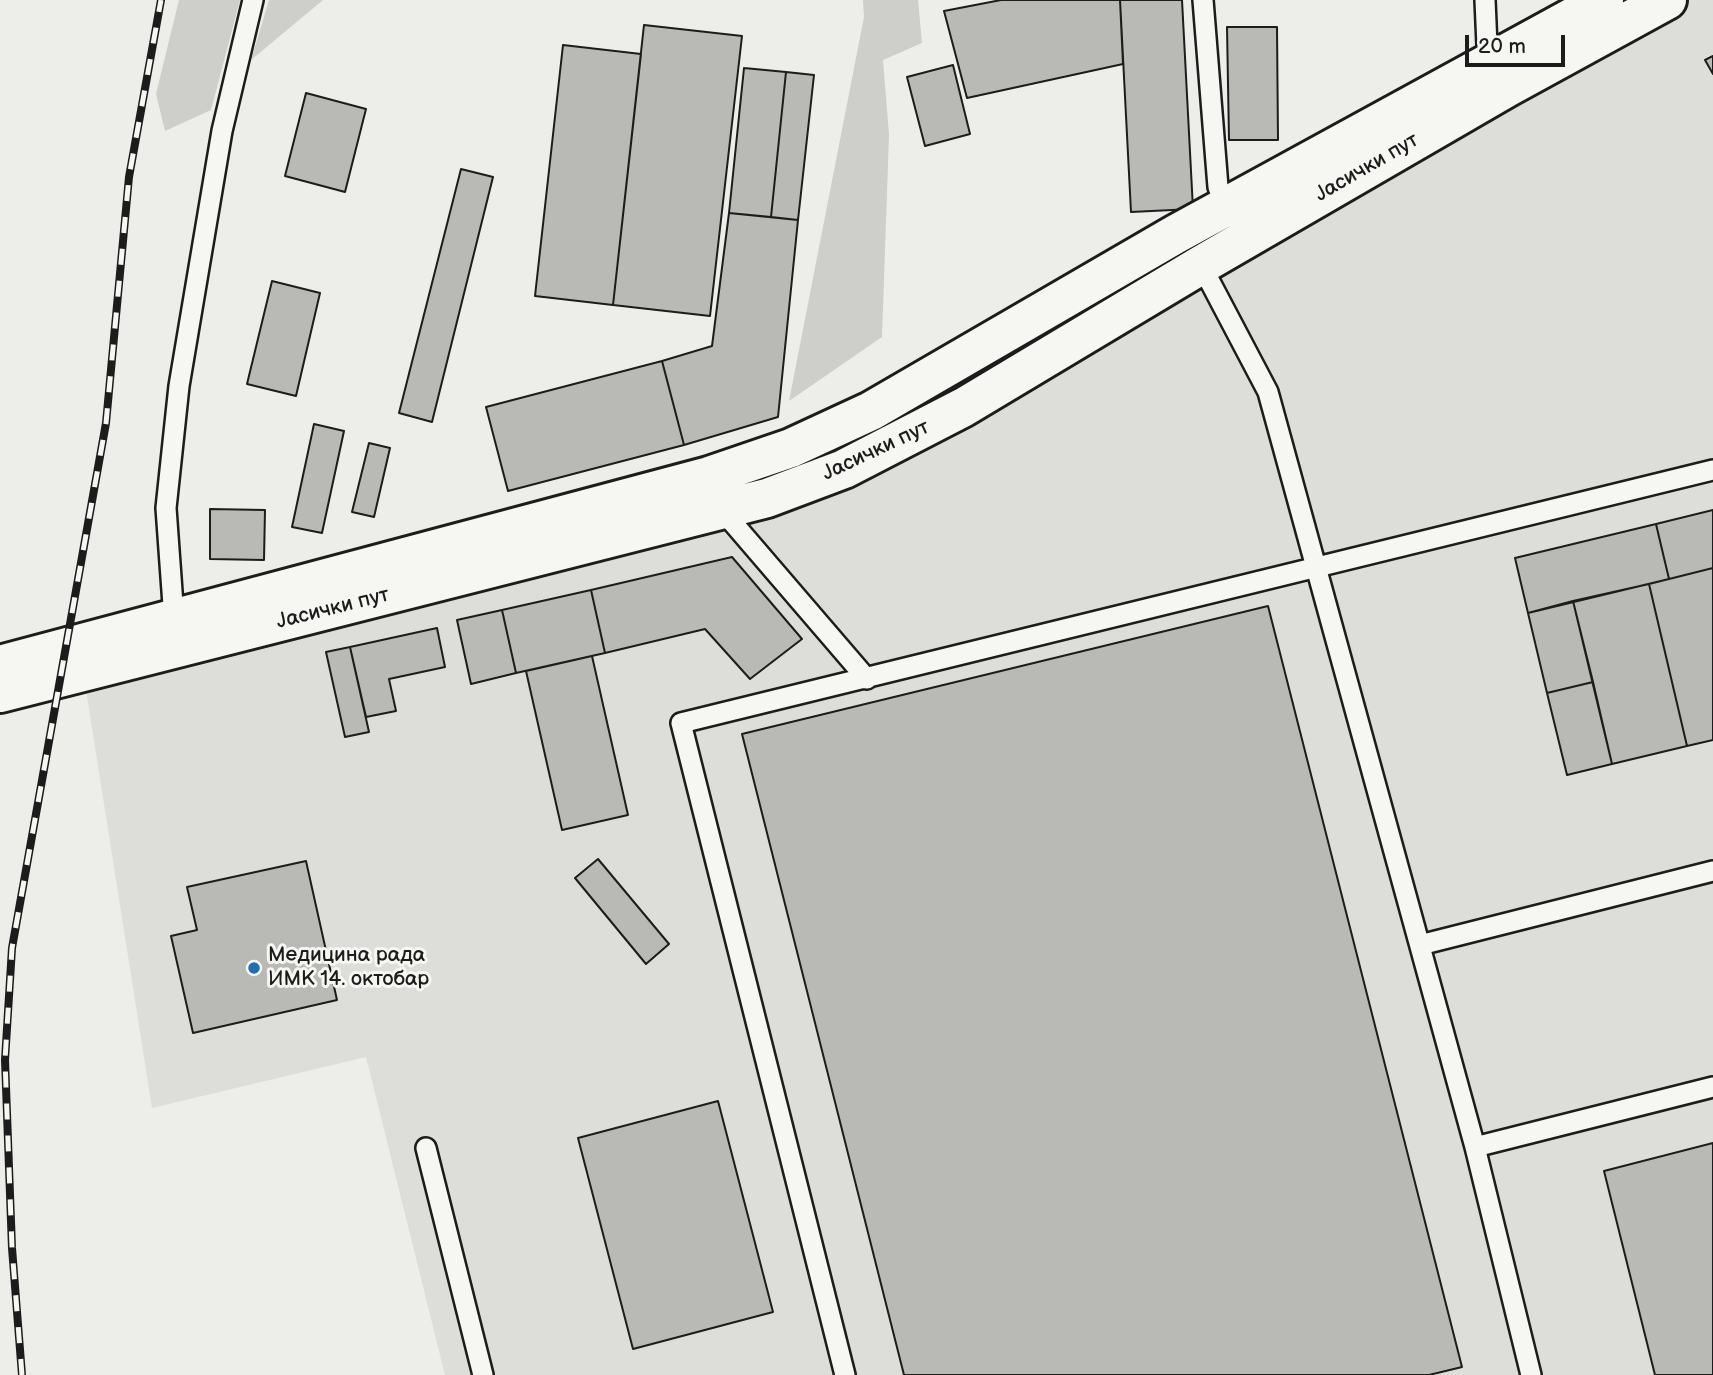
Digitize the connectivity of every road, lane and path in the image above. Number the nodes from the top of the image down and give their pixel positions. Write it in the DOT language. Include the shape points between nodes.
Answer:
graph roads {
  1 [pos="253,0"];
  2 [pos="1203,0"];
  3 [pos="1485,0"];
  4 [pos="1604,0"];
  5 [pos="1667,0"];
  6 [pos="1502,74"];
  7 [pos="1224,208"];
  8 [pos="1182,231"];
  9 [pos="1245,239"];
  10 [pos="1201,265"];
  11 [pos="1713,470"];
  12 [pos="721,509"];
  13 [pos="1317,568"];
  14 [pos="174,618"];
  15 [pos="0,665"];
  16 [pos="867,679"];
  17 [pos="0,693"];
  18 [pos="1713,871"];
  19 [pos="1420,946"];
  20 [pos="1713,1087"];
  21 [pos="1475,1147"];
  22 [pos="426,1148"];
  23 [pos="483,1375"];
  24 [pos="845,1375"];
  25 [pos="1531,1375"];
  1 -- 14 [label="lane" via="222,131 179,386 166,508"];
  2 -- 7 [label="lane" via="1218,187"];
  3 -- 6 [label="lane" via="1487,46"];
  4 -- 6 [label="main road, Јасички пут"];
  5 -- 6 [label="main road, Јасички пут"];
  6 -- 7 [label="main road, Јасички пут"];
  6 -- 9 [label="main road, Јасички пут"];
  7 -- 8 [label="main road, Јасички пут"];
  7 -- 9 [label="lane"];
  8 -- 10 [label="lane"];
  8 -- 14 [label="main road, Јасички пут" via="871,411 791,448 709,476"];
  9 -- 10 [label="main road, Јасички пут"];
  10 -- 12 [label="main road, Јасички пут" via="909,438 844,469"];
  10 -- 13 [label="lane" via="1268,393"];
  11 -- 13 [label="lane"];
  12 -- 16 [label="lane"];
  12 -- 17 [label="main road, Јасички пут"];
  13 -- 16 [label="lane"];
  13 -- 19 [label="lane"];
  14 -- 15 [label="main road, Јасички пут"];
  16 -- 24 [label="lane" via="681,723"];
  18 -- 19 [label="lane"];
  19 -- 21 [label="lane"];
  20 -- 21 [label="lane"];
  21 -- 25 [label="lane"];
  22 -- 23 [label="lane"];
}
